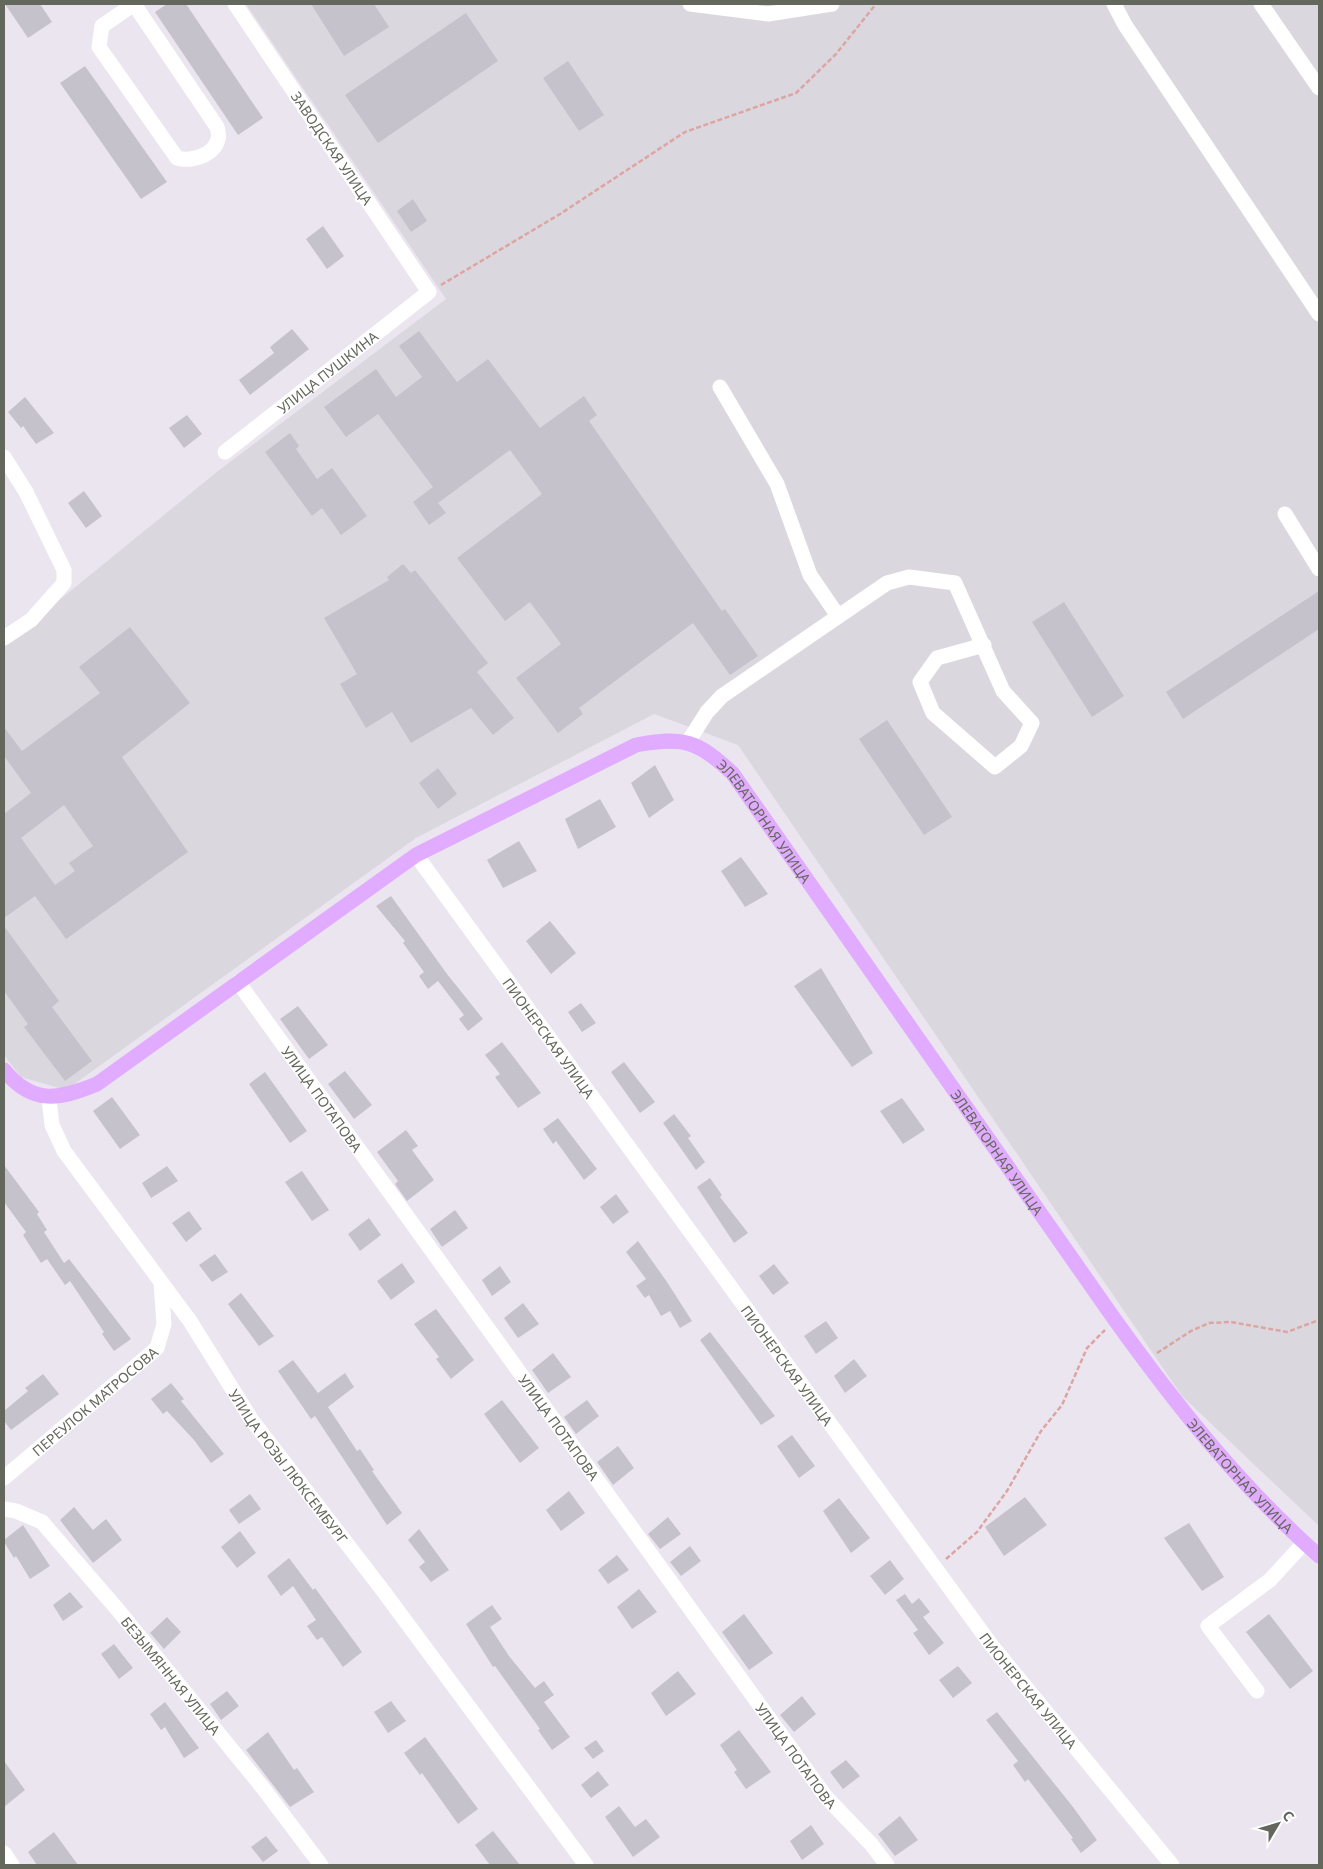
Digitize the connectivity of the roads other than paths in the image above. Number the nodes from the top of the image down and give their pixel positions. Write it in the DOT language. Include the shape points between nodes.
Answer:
graph roads {
  1 [pos="134,4"];
  2 [pos="235,4"];
  3 [pos="690,4"];
  4 [pos="832,4"];
  5 [pos="1114,4"];
  6 [pos="1261,4"];
  7 [pos="1319,88"];
  8 [pos="429,292"];
  9 [pos="1314,300"];
  10 [pos="1319,314"];
  11 [pos="720,387"];
  12 [pos="225,452"];
  13 [pos="4,457"];
  14 [pos="1285,514"];
  15 [pos="1319,569"];
  16 [pos="838,616"];
  17 [pos="4,638"];
  18 [pos="984,645"];
  19 [pos="688,742"];
  20 [pos="416,856"];
  21 [pos="238,982"];
  22 [pos="4,1070"];
  23 [pos="49,1098"];
  24 [pos="162,1283"];
  25 [pos="4,1478"];
  26 [pos="4,1509"];
  27 [pos="1304,1543"];
  28 [pos="1319,1556"];
  29 [pos="1257,1691"];
  30 [pos="4,1853"];
  31 [pos="12,1865"];
  32 [pos="321,1865"];
  33 [pos="586,1865"];
  34 [pos="887,1865"];
  35 [pos="1172,1865"];
  1 -- 1 [label="street" via="102,26 99,47 176,158 195,159 213,148 218,140 217,127"];
  2 -- 8 [label="street, ЗАВОДСКАЯ УЛИЦА"];
  3 -- 4 [label="street" via="768,14"];
  5 -- 9 [label="street"];
  6 -- 7 [label="street"];
  8 -- 12 [label="street, УЛИЦА ПУШКИНА"];
  9 -- 10 [label="street"];
  11 -- 16 [label="street" via="777,484 810,575"];
  13 -- 17 [label="street" via="26,492 64,570 64,583 54,597 31,620"];
  14 -- 15 [label="street"];
  16 -- 18 [label="street" via="887,583 909,578 955,583"];
  16 -- 19 [label="street" via="722,696 707,712"];
  18 -- 18 [label="street" via="1003,691 1032,723 1021,746 995,767 933,713 920,682 937,658"];
  19 -- 20 [label="main road" via="659,740 636,745"];
  19 -- 27 [label="main road, ЭЛЕВАТОРНАЯ УЛИЦА" via="711,753 733,774 1144,1361 1241,1481"];
  20 -- 21 [label="main road"];
  20 -- 35 [label="street, ПИОНЕРСКАЯ УЛИЦА" via="992,1646"];
  21 -- 23 [label="main road" via="97,1084 72,1094"];
  21 -- 34 [label="street, УЛИЦА ПОТАПОВА" via="826,1797"];
  22 -- 23 [label="main road" via="26,1089"];
  23 -- 24 [label="street, УЛИЦА РОЗЫ ЛЮКСЕМБУРГ" via="52,1125 64,1151"];
  24 -- 25 [label="street, ПЕРЕУЛОК МАТРОСОВА" via="164,1324 157,1348"];
  24 -- 33 [label="street, УЛИЦА РОЗЫ ЛЮКСЕМБУРГ" via="251,1419"];
  26 -- 32 [label="street, БЕЗЫМЯННАЯ УЛИЦА" via="42,1522 263,1788"];
  27 -- 28 [label="main road, ЭЛЕВАТОРНАЯ УЛИЦА"];
  27 -- 29 [label="street" via="1270,1580 1208,1626"];
  30 -- 31 [label="street"];
}
